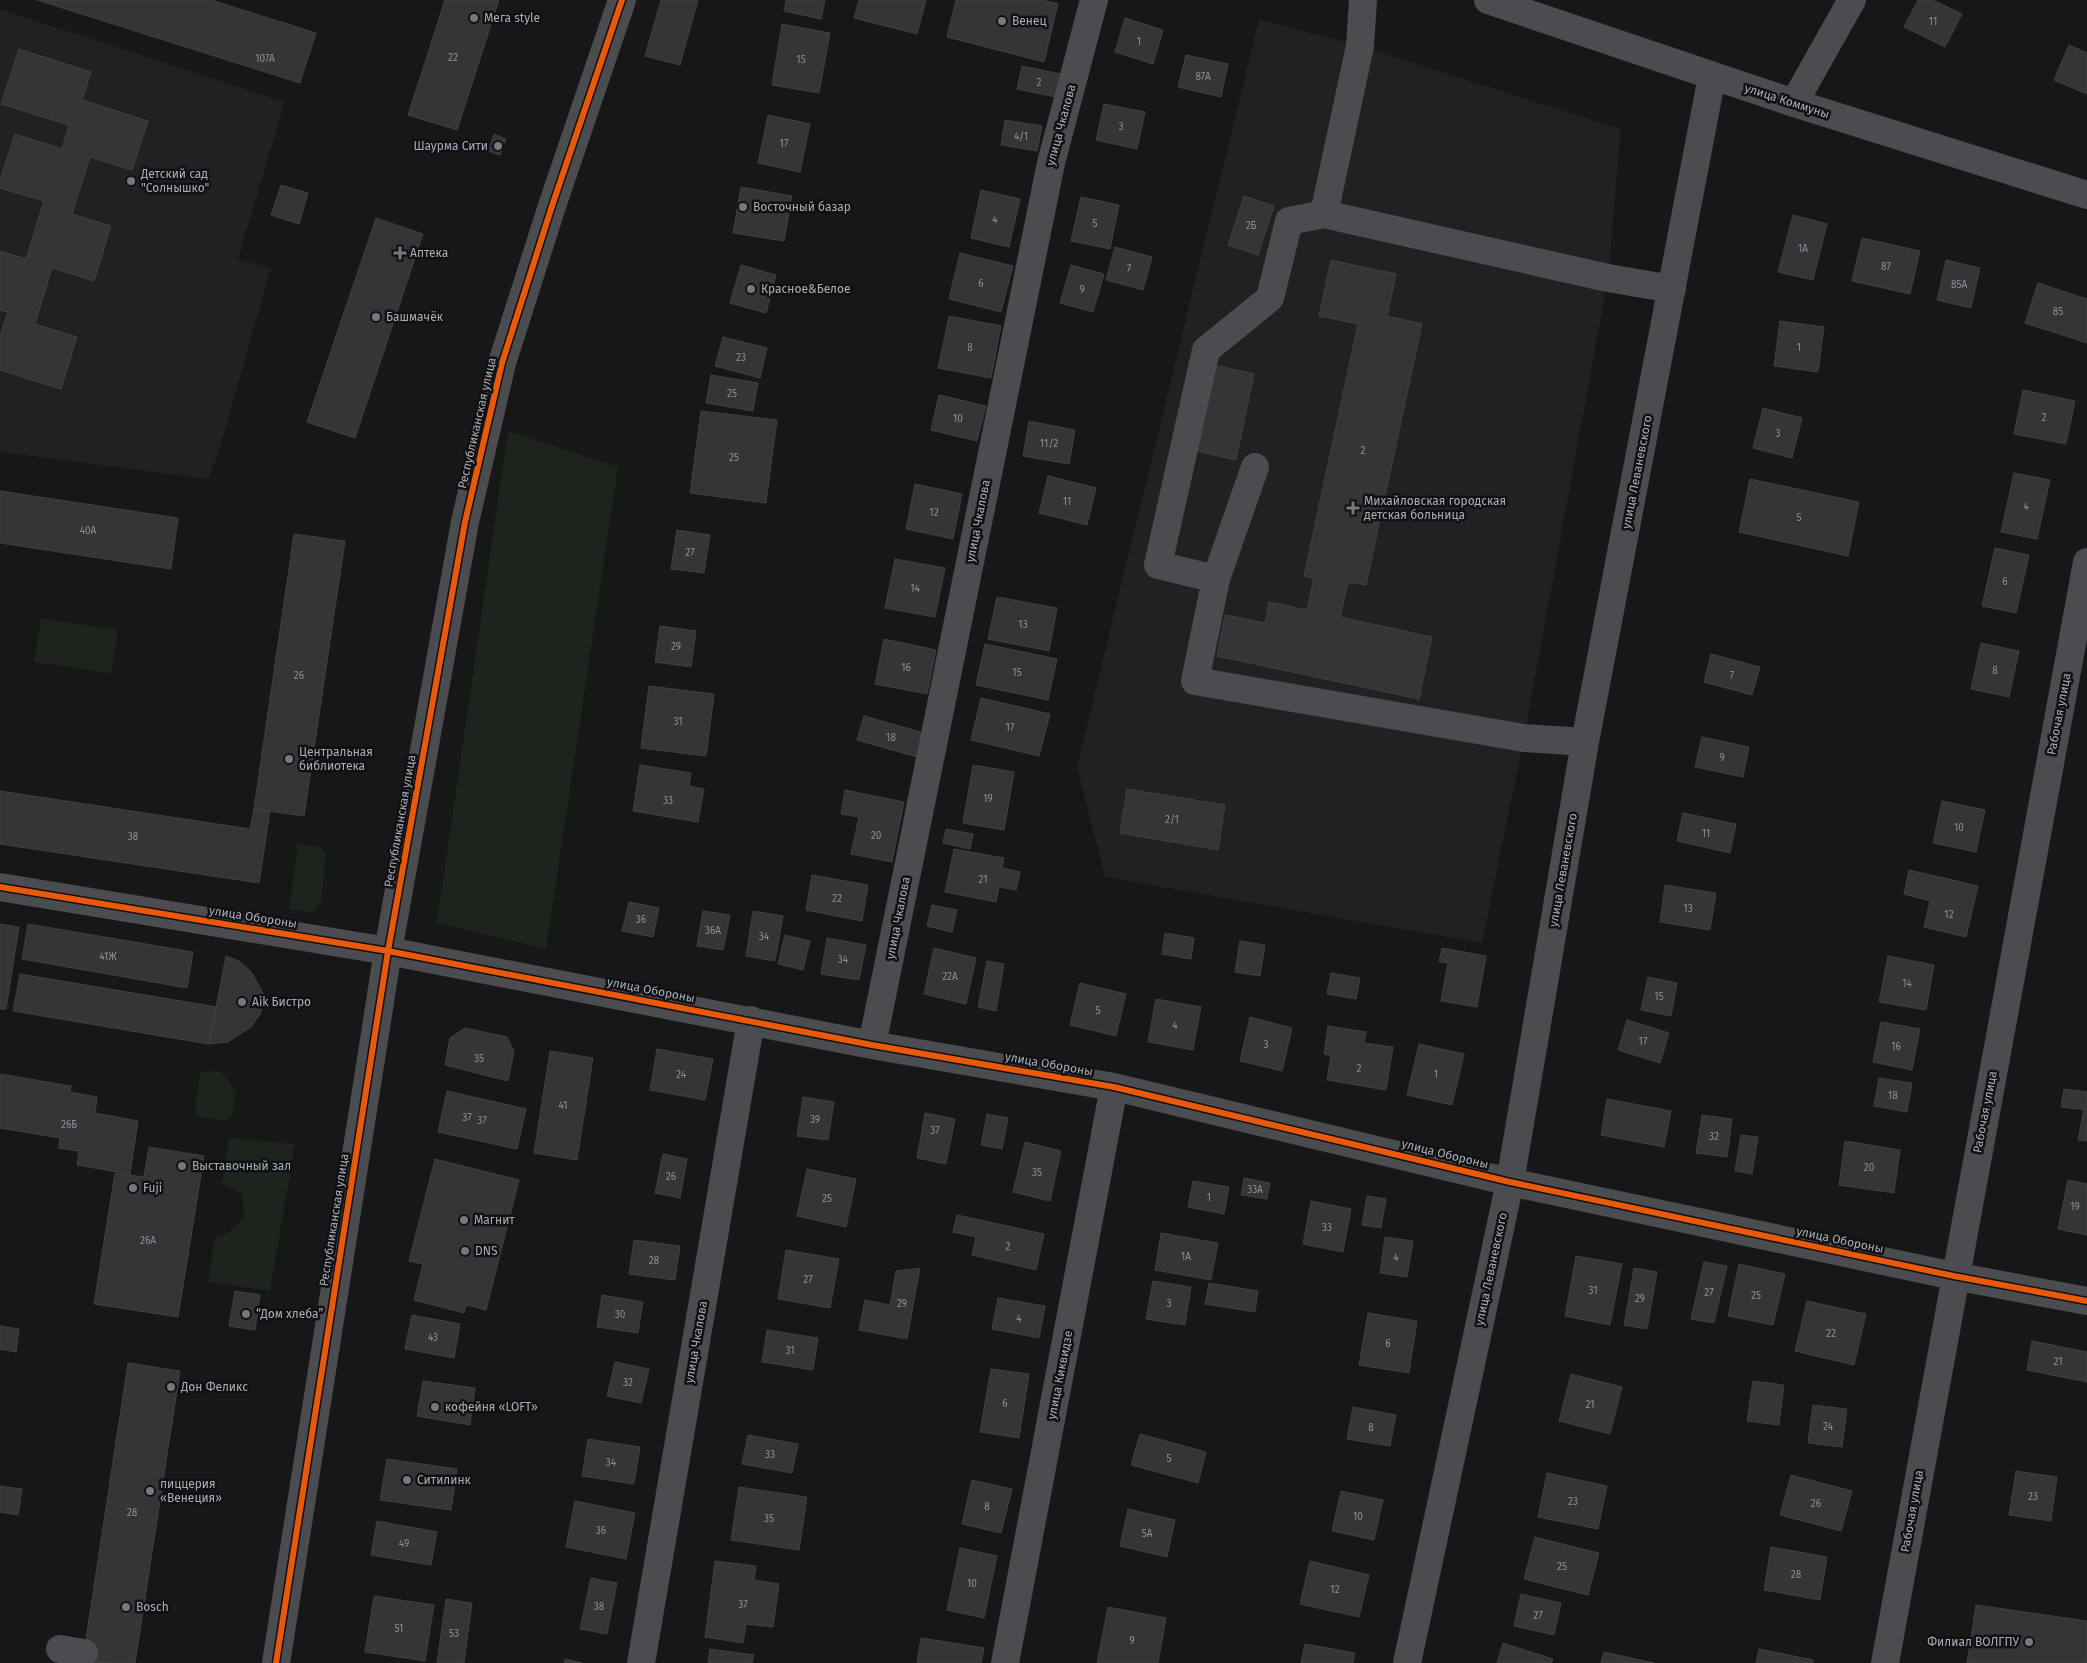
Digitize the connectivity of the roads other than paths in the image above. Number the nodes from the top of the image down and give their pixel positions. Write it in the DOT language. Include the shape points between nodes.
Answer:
graph roads {
  1 [pos="622,0"];
  2 [pos="1094,0"];
  3 [pos="1363,0"];
  4 [pos="1488,0"];
  5 [pos="1852,0"];
  6 [pos="1712,76"];
  7 [pos="1794,104"];
  8 [pos="2087,195"];
  9 [pos="1324,214"];
  10 [pos="1672,289"];
  11 [pos="1255,467"];
  12 [pos="2087,562"];
  13 [pos="1216,579"];
  14 [pos="1585,742"];
  15 [pos="0,886"];
  16 [pos="388,951"];
  17 [pos="751,1020"];
  18 [pos="872,1045"];
  19 [pos="1114,1087"];
  20 [pos="1510,1182"];
  21 [pos="1954,1276"];
  22 [pos="2087,1301"];
  23 [pos="276,1663"];
  24 [pos="641,1663"];
  25 [pos="1005,1663"];
  26 [pos="1407,1663"];
  27 [pos="1885,1663"];
  1 -- 16 [label="street, Республиканская улица" via="502,363 465,522"];
  2 -- 18 [label="street, улица Чкалова" via="1051,163"];
  3 -- 9 [label="street" via="1360,46"];
  4 -- 6 [label="street, улица Коммуны"];
  5 -- 7 [label="street"];
  6 -- 7 [label="street, улица Коммуны"];
  6 -- 10 [label="street, улица Леваневского"];
  7 -- 8 [label="street, улица Коммуны"];
  9 -- 10 [label="street" via="1608,278"];
  9 -- 13 [label="street" via="1289,221 1270,298 1206,350 1158,566"];
  10 -- 14 [label="street, улица Леваневского"];
  11 -- 13 [label="street"];
  12 -- 21 [label="street, Рабочая улица"];
  13 -- 14 [label="street" via="1195,681 1524,738"];
  14 -- 20 [label="street, улица Леваневского"];
  15 -- 16 [label="street, улица Обороны"];
  16 -- 17 [label="street, улица Обороны"];
  16 -- 23 [label="street, Республиканская улица"];
  17 -- 18 [label="street, улица Обороны"];
  17 -- 24 [label="street, улица Чкалова"];
  18 -- 19 [label="street, улица Обороны"];
  19 -- 20 [label="street, улица Обороны"];
  19 -- 25 [label="street, улица Киквидзе"];
  20 -- 21 [label="street, улица Обороны"];
  20 -- 26 [label="street, улица Леваневского"];
  21 -- 22 [label="street, улица Обороны"];
  21 -- 27 [label="street, Рабочая улица"];
}
